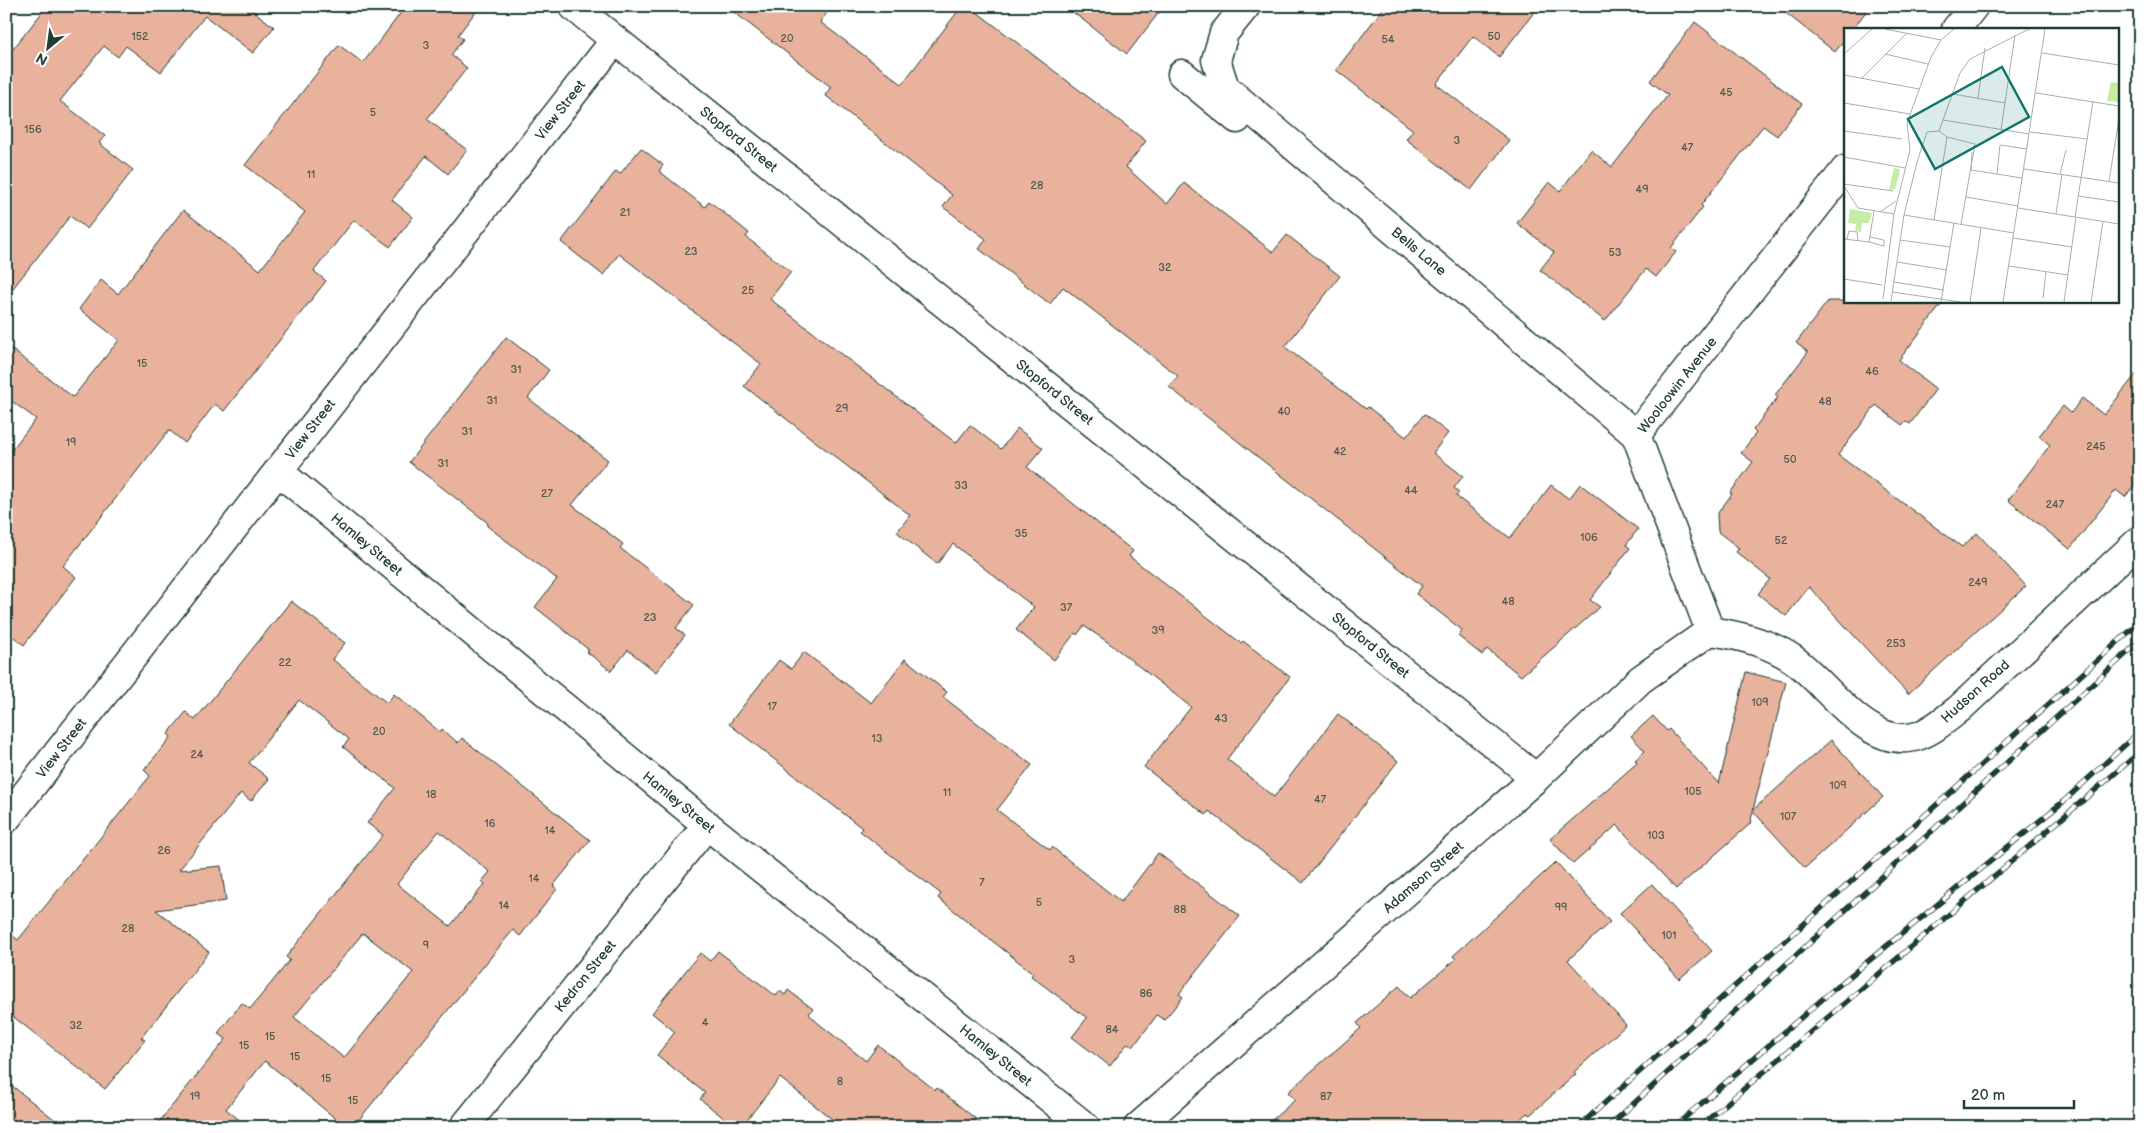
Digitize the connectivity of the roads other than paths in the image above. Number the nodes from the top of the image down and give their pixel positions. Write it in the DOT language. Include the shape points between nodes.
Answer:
graph roads {
  1 [pos="573,6"];
  2 [pos="1246,6"];
  3 [pos="1974,6"];
  4 [pos="1957,28"];
  5 [pos="615,40"];
  6 [pos="1182,74"];
  7 [pos="1844,171"];
  8 [pos="1334,179"];
  9 [pos="1636,435"];
  10 [pos="278,471"];
  11 [pos="2140,540"];
  12 [pos="1710,631"];
  13 [pos="1536,778"];
  14 [pos="6,818"];
  15 [pos="707,824"];
  16 [pos="464,1127"];
  17 [pos="1086,1127"];
  18 [pos="1138,1127"];
  1 -- 5 [label="street, Stopford Street"];
  2 -- 8 [label="street, Bells Lane" via="1224,33 1216,60 1225,88"];
  3 -- 4 [label="street"];
  5 -- 10 [label="street, View Street"];
  5 -- 13 [label="street, Stopford Street"];
  6 -- 8 [label="street" via="1300,171"];
  7 -- 9 [label="street, Wooloowin Avenue"];
  8 -- 9 [label="street, Bells Lane"];
  9 -- 12 [label="street, Wooloowin Avenue"];
  10 -- 14 [label="street, View Street"];
  10 -- 15 [label="street, Hamley Street"];
  11 -- 12 [label="street, Hudson Road" via="1959,709 1914,737 1890,737 1868,728 1792,659 1764,644"];
  12 -- 13 [label="street, Adamson Street" via="1641,679"];
  13 -- 18 [label="street, Adamson Street"];
  15 -- 16 [label="street, Kedron Street"];
  15 -- 17 [label="street, Hamley Street"];
}
